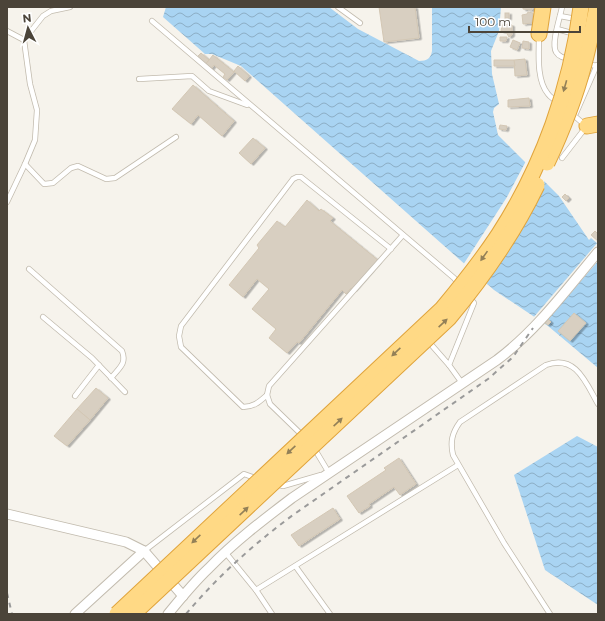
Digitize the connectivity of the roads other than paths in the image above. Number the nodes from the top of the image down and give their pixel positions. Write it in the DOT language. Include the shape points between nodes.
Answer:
graph roads {
  1 [pos="70,7"];
  2 [pos="338,7"];
  3 [pos="539,7"];
  4 [pos="544,7"];
  5 [pos="562,7"];
  6 [pos="597,7"];
  7 [pos="582,14"];
  8 [pos="560,16"];
  9 [pos="152,22"];
  10 [pos="590,22"];
  11 [pos="360,23"];
  12 [pos="598,23"];
  13 [pos="557,29"];
  14 [pos="7,31"];
  15 [pos="539,34"];
  16 [pos="24,40"];
  17 [pos="598,40"];
  18 [pos="597,65"];
  19 [pos="139,79"];
  20 [pos="250,106"];
  21 [pos="574,116"];
  22 [pos="593,126"];
  23 [pos="176,137"];
  24 [pos="562,158"];
  25 [pos="25,164"];
  26 [pos="7,202"];
  27 [pos="403,236"];
  28 [pos="391,250"];
  29 [pos="598,252"];
  30 [pos="29,269"];
  31 [pos="43,317"];
  32 [pos="414,327"];
  33 [pos="99,365"];
  34 [pos="449,365"];
  35 [pos="112,378"];
  36 [pos="462,383"];
  37 [pos="125,392"];
  38 [pos="267,395"];
  39 [pos="75,396"];
  40 [pos="598,404"];
  41 [pos="458,465"];
  42 [pos="329,473"];
  43 [pos="7,514"];
  44 [pos="144,551"];
  45 [pos="225,552"];
  46 [pos="296,566"];
  47 [pos="256,590"];
  48 [pos="183,596"];
  49 [pos="75,614"];
  50 [pos="117,614"];
  51 [pos="134,614"];
  52 [pos="168,614"];
  53 [pos="272,614"];
  54 [pos="330,614"];
  55 [pos="550,614"];
  1 -- 16 [label="lane" via="51,11 43,16"];
  2 -- 11 [label="lane"];
  3 -- 15 [label="lane"];
  4 -- 15 [label="highway"];
  5 -- 8 [label="lane"];
  51 -- 6 [label="highway, one-way, bridge" via="449,318 473,290 524,212 562,131 584,64"];
  7 -- 8 [label="lane"];
  7 -- 50 [label="highway, one-way, bridge" via="554,123 516,204 473,272 442,309"];
  8 -- 13 [label="lane"];
  9 -- 20 [label="lane"];
  10 -- 12 [label="lane"];
  13 -- 17 [label="lane"];
  13 -- 18 [label="lane" via="554,44 559,56"];
  14 -- 16 [label="lane"];
  15 -- 21 [label="lane" via="539,68 545,89"];
  16 -- 25 [label="lane" via="30,84 37,110 35,140"];
  18 -- 21 [label="lane"];
  19 -- 20 [label="lane" via="192,76 209,91"];
  20 -- 27 [label="lane"];
  21 -- 22 [label="lane"];
  22 -- 24 [label="lane"];
  23 -- 25 [label="lane" via="116,178 106,179 78,166 71,168 53,183 44,184"];
  25 -- 26 [label="lane"];
  27 -- 28 [label="lane"];
  27 -- 34 [label="lane" via="454,278 474,304"];
  28 -- 38 [label="lane" via="270,386"];
  28 -- 38 [label="lane" via="301,177 293,179 181,326 179,336 181,347 243,407 255,405"];
  29 -- 36 [label="street" via="533,328 508,352"];
  30 -- 35 [label="lane" via="122,351 124,363"];
  31 -- 33 [label="lane"];
  32 -- 34 [label="lane"];
  33 -- 35 [label="lane"];
  33 -- 39 [label="lane"];
  34 -- 36 [label="lane"];
  35 -- 37 [label="lane"];
  36 -- 42 [label="street"];
  38 -- 42 [label="lane" via="270,404 317,451"];
  40 -- 41 [label="lane" via="581,375 572,366 560,362 546,365 460,422 452,436 451,446"];
  41 -- 46 [label="lane"];
  41 -- 55 [label="lane"];
  42 -- 44 [label="lane" via="283,486 244,474"];
  42 -- 45 [label="street" via="282,506"];
  43 -- 44 [label="street" via="126,542"];
  44 -- 48 [label="street"];
  44 -- 49 [label="street"];
  45 -- 47 [label="lane"];
  45 -- 48 [label="street"];
  46 -- 47 [label="lane"];
  46 -- 54 [label="lane"];
  47 -- 53 [label="lane"];
  48 -- 52 [label="street"];
}
